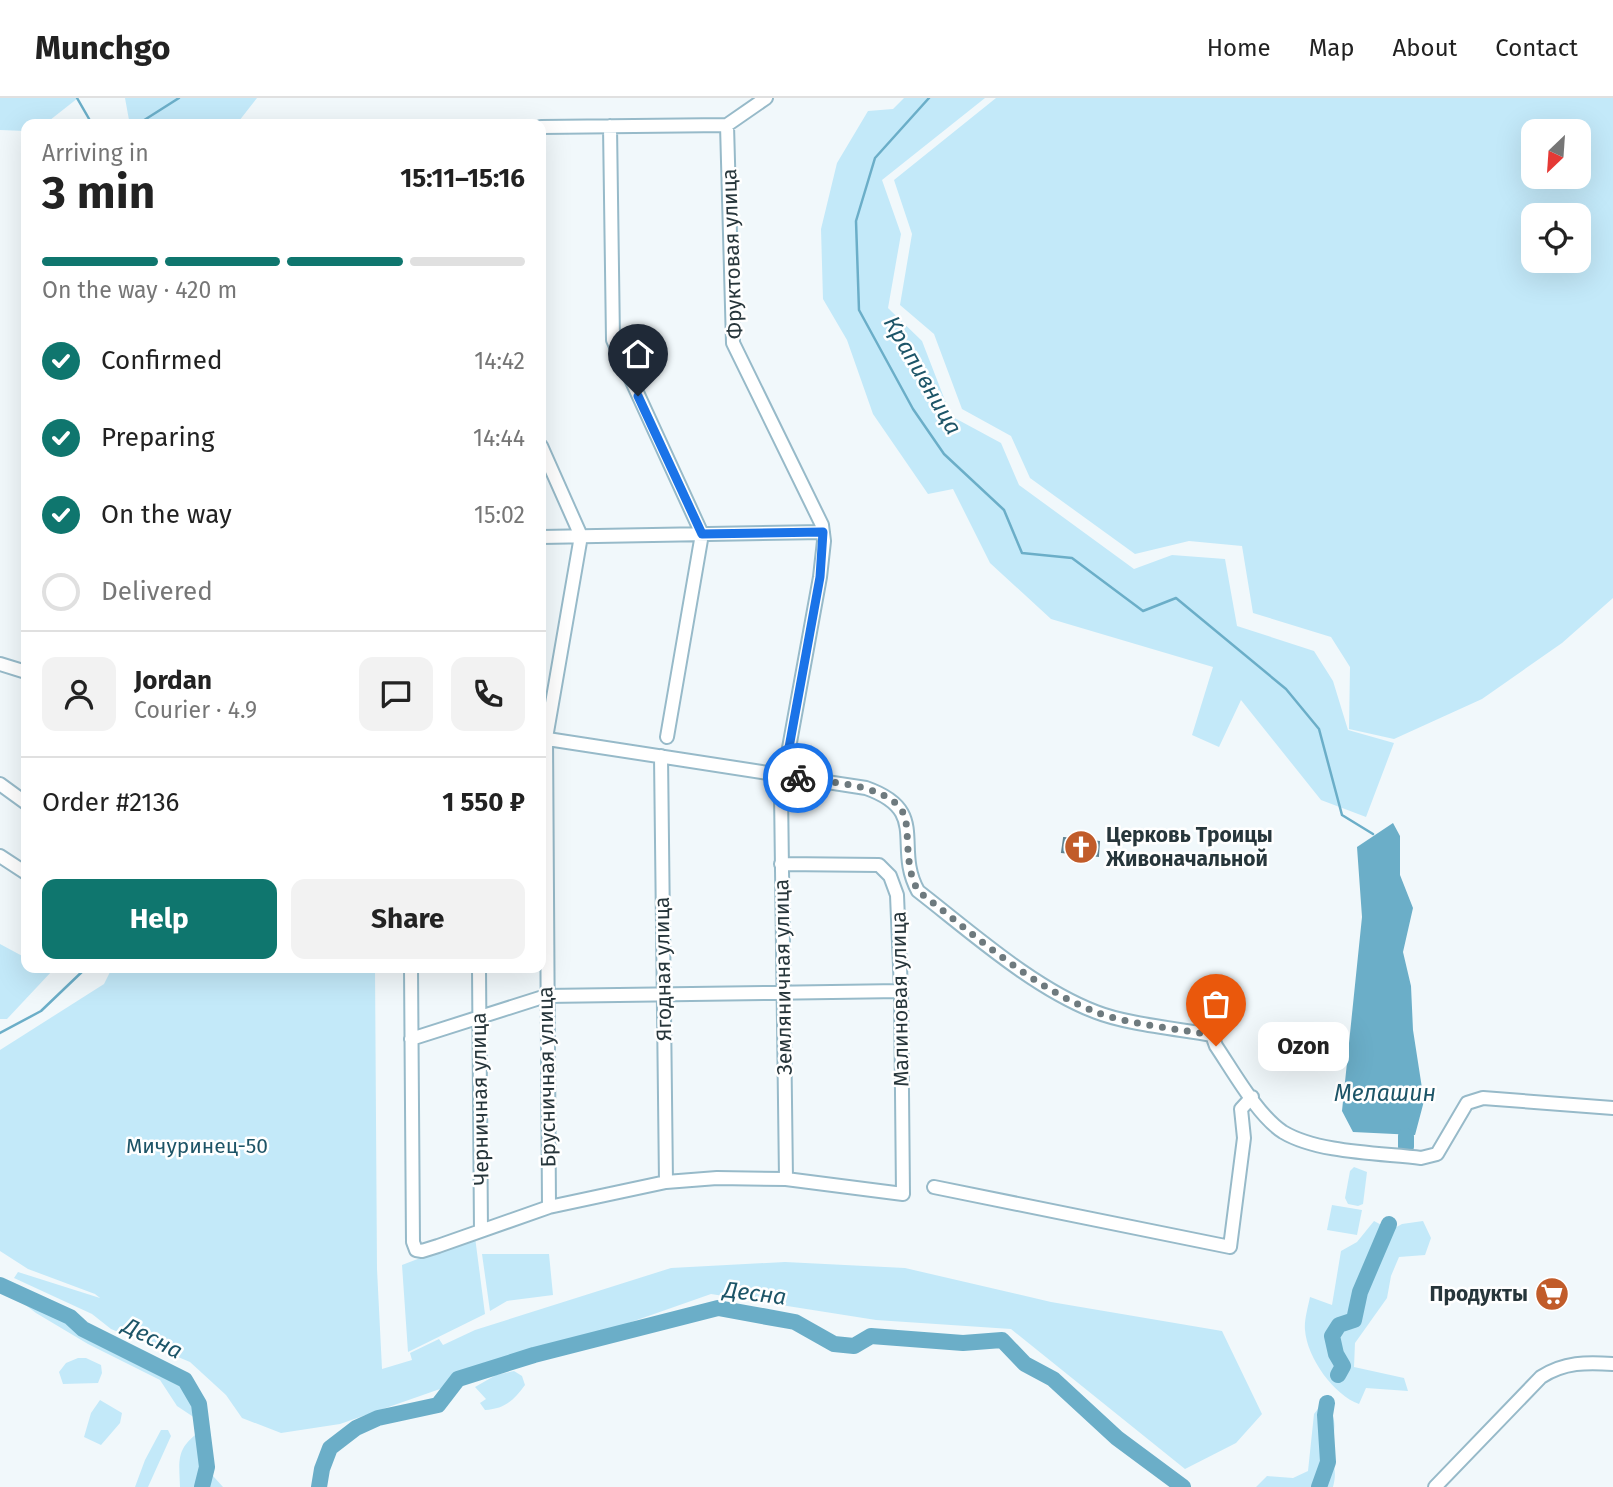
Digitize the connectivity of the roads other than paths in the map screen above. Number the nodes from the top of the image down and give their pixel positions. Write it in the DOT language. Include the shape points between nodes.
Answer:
graph roads {
  1 [pos="766,98"];
  2 [pos="727,125"];
  3 [pos="610,126"];
  4 [pos="546,127"];
  5 [pos="546,457"];
  6 [pos="823,532"];
  7 [pos="702,534"];
  8 [pos="581,536"];
  9 [pos="546,537"];
  10 [pos="0,664"];
  11 [pos="21,670"];
  12 [pos="546,722"];
  13 [pos="667,737"];
  14 [pos="546,738"];
  15 [pos="661,756"];
  16 [pos="784,775"];
  17 [pos="0,784"];
  18 [pos="21,799"];
  19 [pos="0,856"];
  20 [pos="782,864"];
  21 [pos="21,870"];
  22 [pos="411,973"];
  23 [pos="478,973"];
  24 [pos="546,973"];
  25 [pos="901,990"];
  26 [pos="783,992"];
  27 [pos="664,994"];
  28 [pos="546,996"];
  29 [pos="480,1017"];
  30 [pos="411,1039"];
  31 [pos="1252,1097"];
  32 [pos="1613,1108"];
  33 [pos="786,1179"];
  34 [pos="666,1182"];
  35 [pos="934,1187"];
  36 [pos="549,1207"];
  37 [pos="481,1231"];
  38 [pos="1613,1364"];
  39 [pos="1435,1487"];
  1 -- 2 [label="street"];
  2 -- 3 [label="street"];
  2 -- 6 [label="street, Фруктовая улица" via="732,338"];
  3 -- 4 [label="street"];
  3 -- 7 [label="street" via="613,341"];
  5 -- 8 [label="street"];
  6 -- 7 [label="street"];
  6 -- 16 [label="street, Фруктовая улица" via="820,577"];
  7 -- 8 [label="street"];
  7 -- 13 [label="street"];
  8 -- 9 [label="street"];
  8 -- 12 [label="street, Брусничная улица"];
  10 -- 11 [label="street"];
  14 -- 15 [label="street"];
  15 -- 16 [label="street"];
  15 -- 27 [label="street, Ягодная улица"];
  16 -- 20 [label="street, Земляничная улица"];
  16 -- 31 [label="street" via="883,794 901,808 906,819 909,875 918,891 1003,957 1074,1003 1099,1013 1212,1035"];
  17 -- 18 [label="street"];
  19 -- 21 [label="street"];
  20 -- 25 [label="street, Малиновая улица" via="879,865 890,876 897,895"];
  20 -- 26 [label="street, Земляничная улица"];
  22 -- 30 [label="street"];
  23 -- 29 [label="street, Черничная улица"];
  24 -- 28 [label="street, Брусничная улица"];
  25 -- 26 [label="street"];
  25 -- 33 [label="street, Малиновая улица" via="903,1194"];
  26 -- 27 [label="street"];
  26 -- 33 [label="street, Земляничная улица"];
  27 -- 28 [label="street"];
  27 -- 34 [label="street, Ягодная улица"];
  28 -- 29 [label="street"];
  28 -- 36 [label="street, Брусничная улица"];
  29 -- 30 [label="street"];
  29 -- 37 [label="street, Черничная улица"];
  30 -- 37 [label="street" via="413,1242 416,1250 422,1251"];
  31 -- 32 [label="street" via="1283,1132 1315,1145 1421,1158 1437,1154 1467,1103 1483,1098"];
  31 -- 35 [label="street" via="1241,1109 1244,1138 1230,1247"];
  33 -- 34 [label="street"];
  34 -- 36 [label="street"];
  36 -- 37 [label="street"];
  38 -- 39 [label="street" via="1556,1367 1541,1377"];
}
